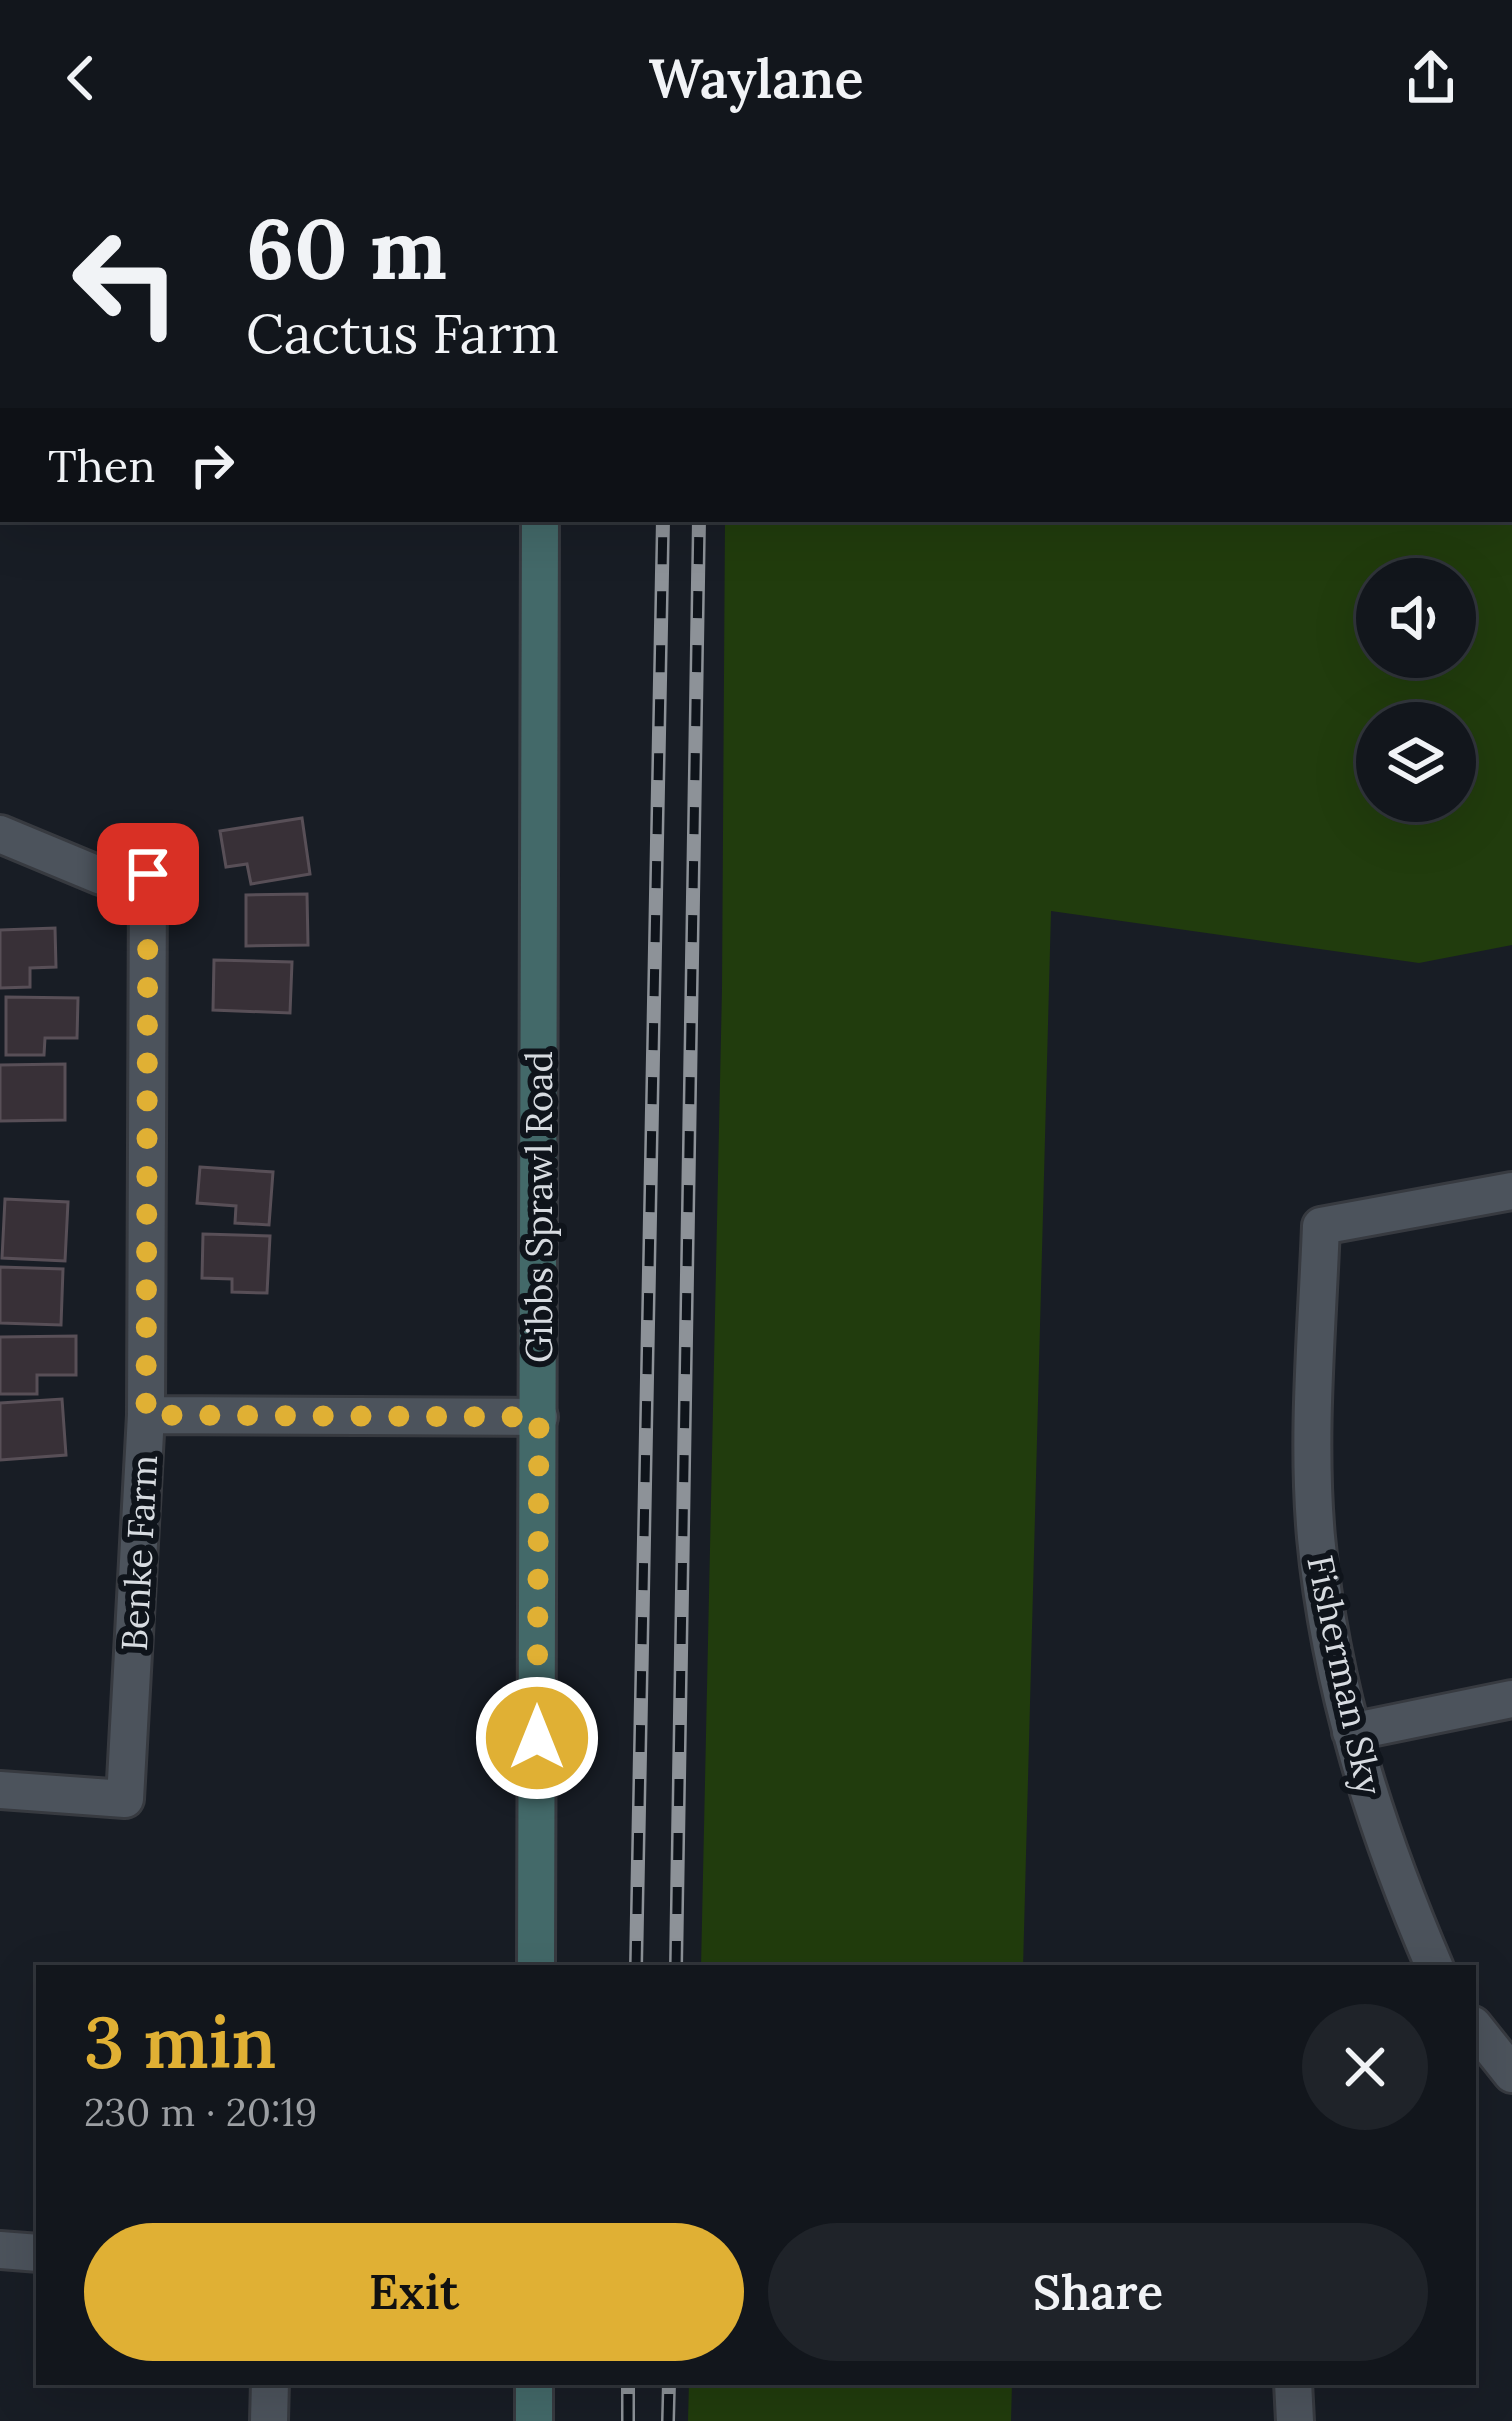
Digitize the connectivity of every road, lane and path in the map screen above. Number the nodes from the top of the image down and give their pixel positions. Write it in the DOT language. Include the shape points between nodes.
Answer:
graph roads {
  1 [pos="540,522"];
  2 [pos="0,834"];
  3 [pos="1512,1191"];
  4 [pos="146,1415"];
  5 [pos="539,1417"];
  6 [pos="1512,1699"];
  7 [pos="1351,1732"];
  8 [pos="0,1790"];
  9 [pos="536,1965"];
  10 [pos="1435,1965"];
  11 [pos="1476,2032"];
  12 [pos="1512,2074"];
  13 [pos="0,2250"];
  14 [pos="36,2253"];
  15 [pos="270,2385"];
  16 [pos="534,2385"];
  17 [pos="1293,2385"];
  18 [pos="269,2421"];
  19 [pos="534,2421"];
  20 [pos="1295,2421"];
  1 -- 5 [label="main road, Gibbs Sprawl Road"];
  2 -- 4 [label="street, Benke Farm" via="101,876 148,874"];
  3 -- 7 [label="street, Fisherman Sky" via="1321,1226 1316,1536"];
  4 -- 5 [label="street"];
  4 -- 8 [label="street, Benke Farm" via="125,1799"];
  5 -- 9 [label="main road, Gibbs Sprawl Road"];
  6 -- 7 [label="street"];
  7 -- 10 [label="street, Fisherman Sky"];
  11 -- 12 [label="street"];
  13 -- 14 [label="street"];
  15 -- 18 [label="street"];
  16 -- 19 [label="main road"];
  17 -- 20 [label="street"];
}
